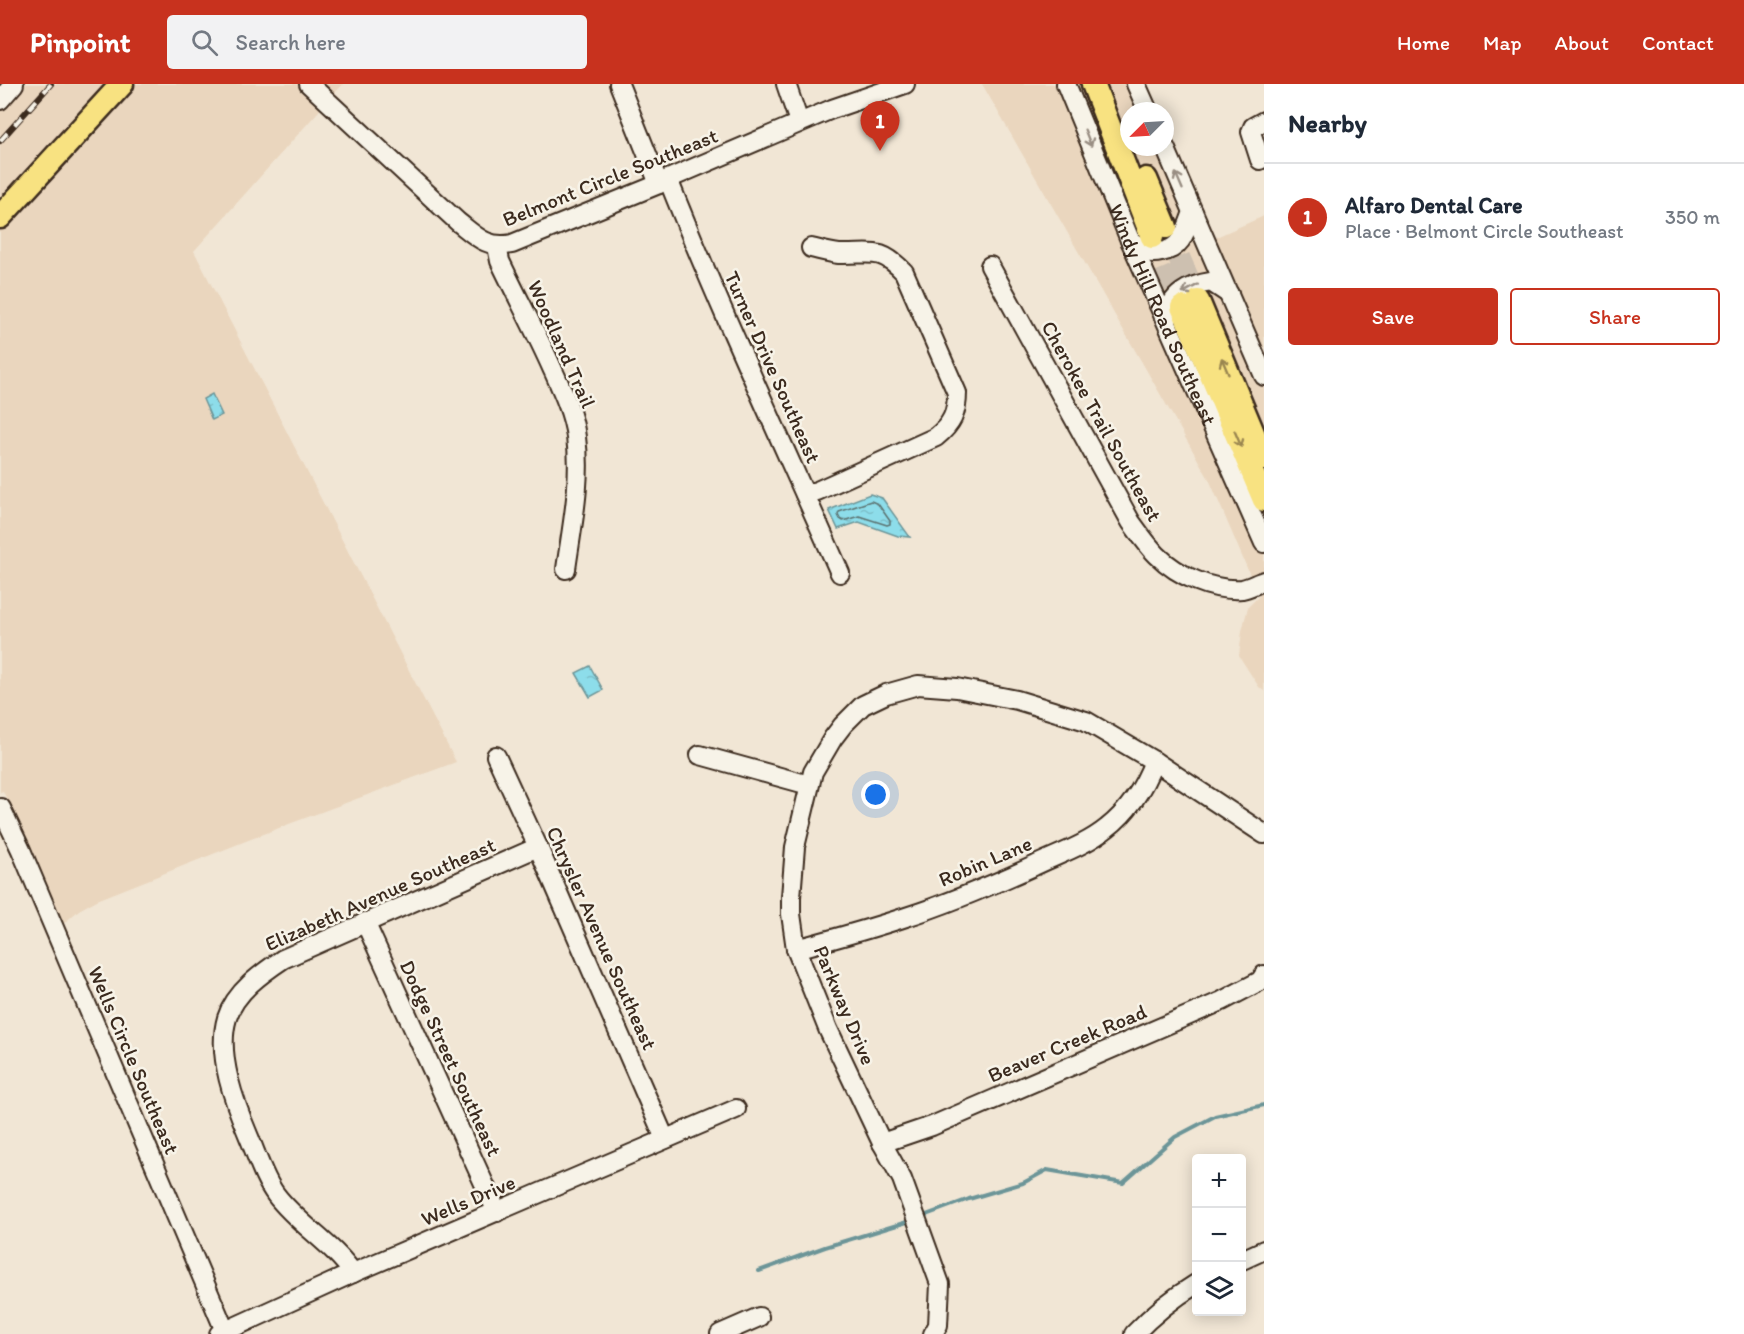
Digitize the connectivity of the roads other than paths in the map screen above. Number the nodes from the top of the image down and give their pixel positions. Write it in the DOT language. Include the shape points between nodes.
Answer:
graph roads {
  1 [pos="14,84"];
  2 [pos="122,84"];
  3 [pos="309,84"];
  4 [pos="619,84"];
  5 [pos="786,84"];
  6 [pos="905,84"];
  7 [pos="1066,84"];
  8 [pos="1093,84"];
  9 [pos="1105,84"];
  10 [pos="1136,84"];
  11 [pos="0,100"];
  12 [pos="1144,102"];
  13 [pos="1120,119"];
  14 [pos="1264,121"];
  15 [pos="799,122"];
  16 [pos="1120,145"];
  17 [pos="1125,156"];
  18 [pos="1135,156"];
  19 [pos="1169,156"];
  20 [pos="1260,160"];
  21 [pos="663,181"];
  22 [pos="1193,212"];
  23 [pos="0,217"];
  24 [pos="1130,240"];
  25 [pos="497,246"];
  26 [pos="811,249"];
  27 [pos="990,266"];
  28 [pos="1228,294"];
  29 [pos="1182,310"];
  30 [pos="1264,376"];
  31 [pos="1264,459"];
  32 [pos="805,494"];
  33 [pos="1264,500"];
  34 [pos="1264,543"];
  35 [pos="566,569"];
  36 [pos="840,573"];
  37 [pos="1264,581"];
  38 [pos="700,755"];
  39 [pos="496,756"];
  40 [pos="1154,761"];
  41 [pos="808,785"];
  42 [pos="1,808"];
  43 [pos="1264,834"];
  44 [pos="538,848"];
  45 [pos="365,922"];
  46 [pos="796,950"];
  47 [pos="1264,975"];
  48 [pos="736,1109"];
  49 [pos="665,1139"];
  50 [pos="882,1143"];
  51 [pos="497,1212"];
  52 [pos="1264,1250"];
  53 [pos="1246,1258"];
  54 [pos="353,1273"];
  55 [pos="1192,1287"];
  56 [pos="759,1317"];
  57 [pos="222,1333"];
  58 [pos="720,1334"];
  59 [pos="933,1334"];
  60 [pos="1134,1334"];
  1 -- 11 [label="street"];
  2 -- 23 [label="main road"];
  3 -- 25 [label="street, Belmont Circle Southeast" via="458,222"];
  4 -- 21 [label="street, Turner Drive Southeast"];
  5 -- 15 [label="street"];
  6 -- 15 [label="street, Belmont Circle Southeast"];
  7 -- 24 [label="street, Windy Hill Road Southeast, one-way"];
  8 -- 16 [label="main road, Windy Hill Road Southeast"];
  9 -- 13 [label="main road"];
  10 -- 12 [label="street"];
  14 -- 20 [label="street" via="1252,127 1251,132"];
  15 -- 21 [label="street, Belmont Circle Southeast"];
  17 -- 18 [label="main road, Windy Hill Road Southeast" via="1159,232"];
  22 -- 19 [label="street, one-way"];
  21 -- 25 [label="street, Belmont Circle Southeast" via="512,244"];
  21 -- 32 [label="street, Turner Drive Southeast"];
  22 -- 24 [label="street" via="1183,238 1168,251 1146,252"];
  22 -- 28 [label="street"];
  24 -- 29 [label="street, Windy Hill Road Southeast"];
  25 -- 35 [label="street, Woodland Trail" via="500,261 562,389 576,436 576,486"];
  26 -- 32 [label="street" via="838,254 871,252 895,262 904,272 957,393 957,407 945,430 936,437"];
  27 -- 37 [label="street, Cherokee Trail Southeast" via="1146,543 1175,569 1207,584 1244,589"];
  28 -- 29 [label="street, one-way" via="1211,282 1191,286 1168,312"];
  28 -- 30 [label="street"];
  31 -- 29 [label="main road, Windy Hill Road Southeast, one-way"];
  29 -- 33 [label="main road, Windy Hill Road Southeast, one-way"];
  29 -- 34 [label="street, Windy Hill Road Southeast"];
  32 -- 36 [label="street, Turner Drive Southeast"];
  38 -- 41 [label="street"];
  39 -- 44 [label="street, Chrysler Avenue Southeast"];
  40 -- 41 [label="street, Parkway Drive" via="1086,721 1017,700 918,685 863,705 833,738"];
  40 -- 43 [label="street, Parkway Drive"];
  40 -- 46 [label="street, Robin Lane" via="1133,802 1092,838 958,898"];
  41 -- 46 [label="street, Parkway Drive" via="792,881"];
  42 -- 57 [label="street, Wells Circle Southeast"];
  44 -- 45 [label="street, Elizabeth Avenue Southeast"];
  44 -- 49 [label="street, Chrysler Avenue Southeast"];
  45 -- 51 [label="street, Dodge Street Southeast"];
  45 -- 54 [label="street, Elizabeth Avenue Southeast" via="283,959 259,976 232,1008 225,1031 228,1074 269,1184"];
  46 -- 50 [label="street, Parkway Drive"];
  47 -- 50 [label="street, Beaver Creek Road" via="1222,1001 932,1126"];
  48 -- 49 [label="street, Wells Drive"];
  49 -- 51 [label="street, Wells Drive"];
  50 -- 59 [label="street, Parkway Drive" via="902,1179 940,1284 938,1325"];
  51 -- 54 [label="street, Wells Drive"];
  52 -- 53 [label="street"];
  54 -- 57 [label="street, Wells Drive"];
  55 -- 60 [label="street"];
  56 -- 58 [label="street"];
}
